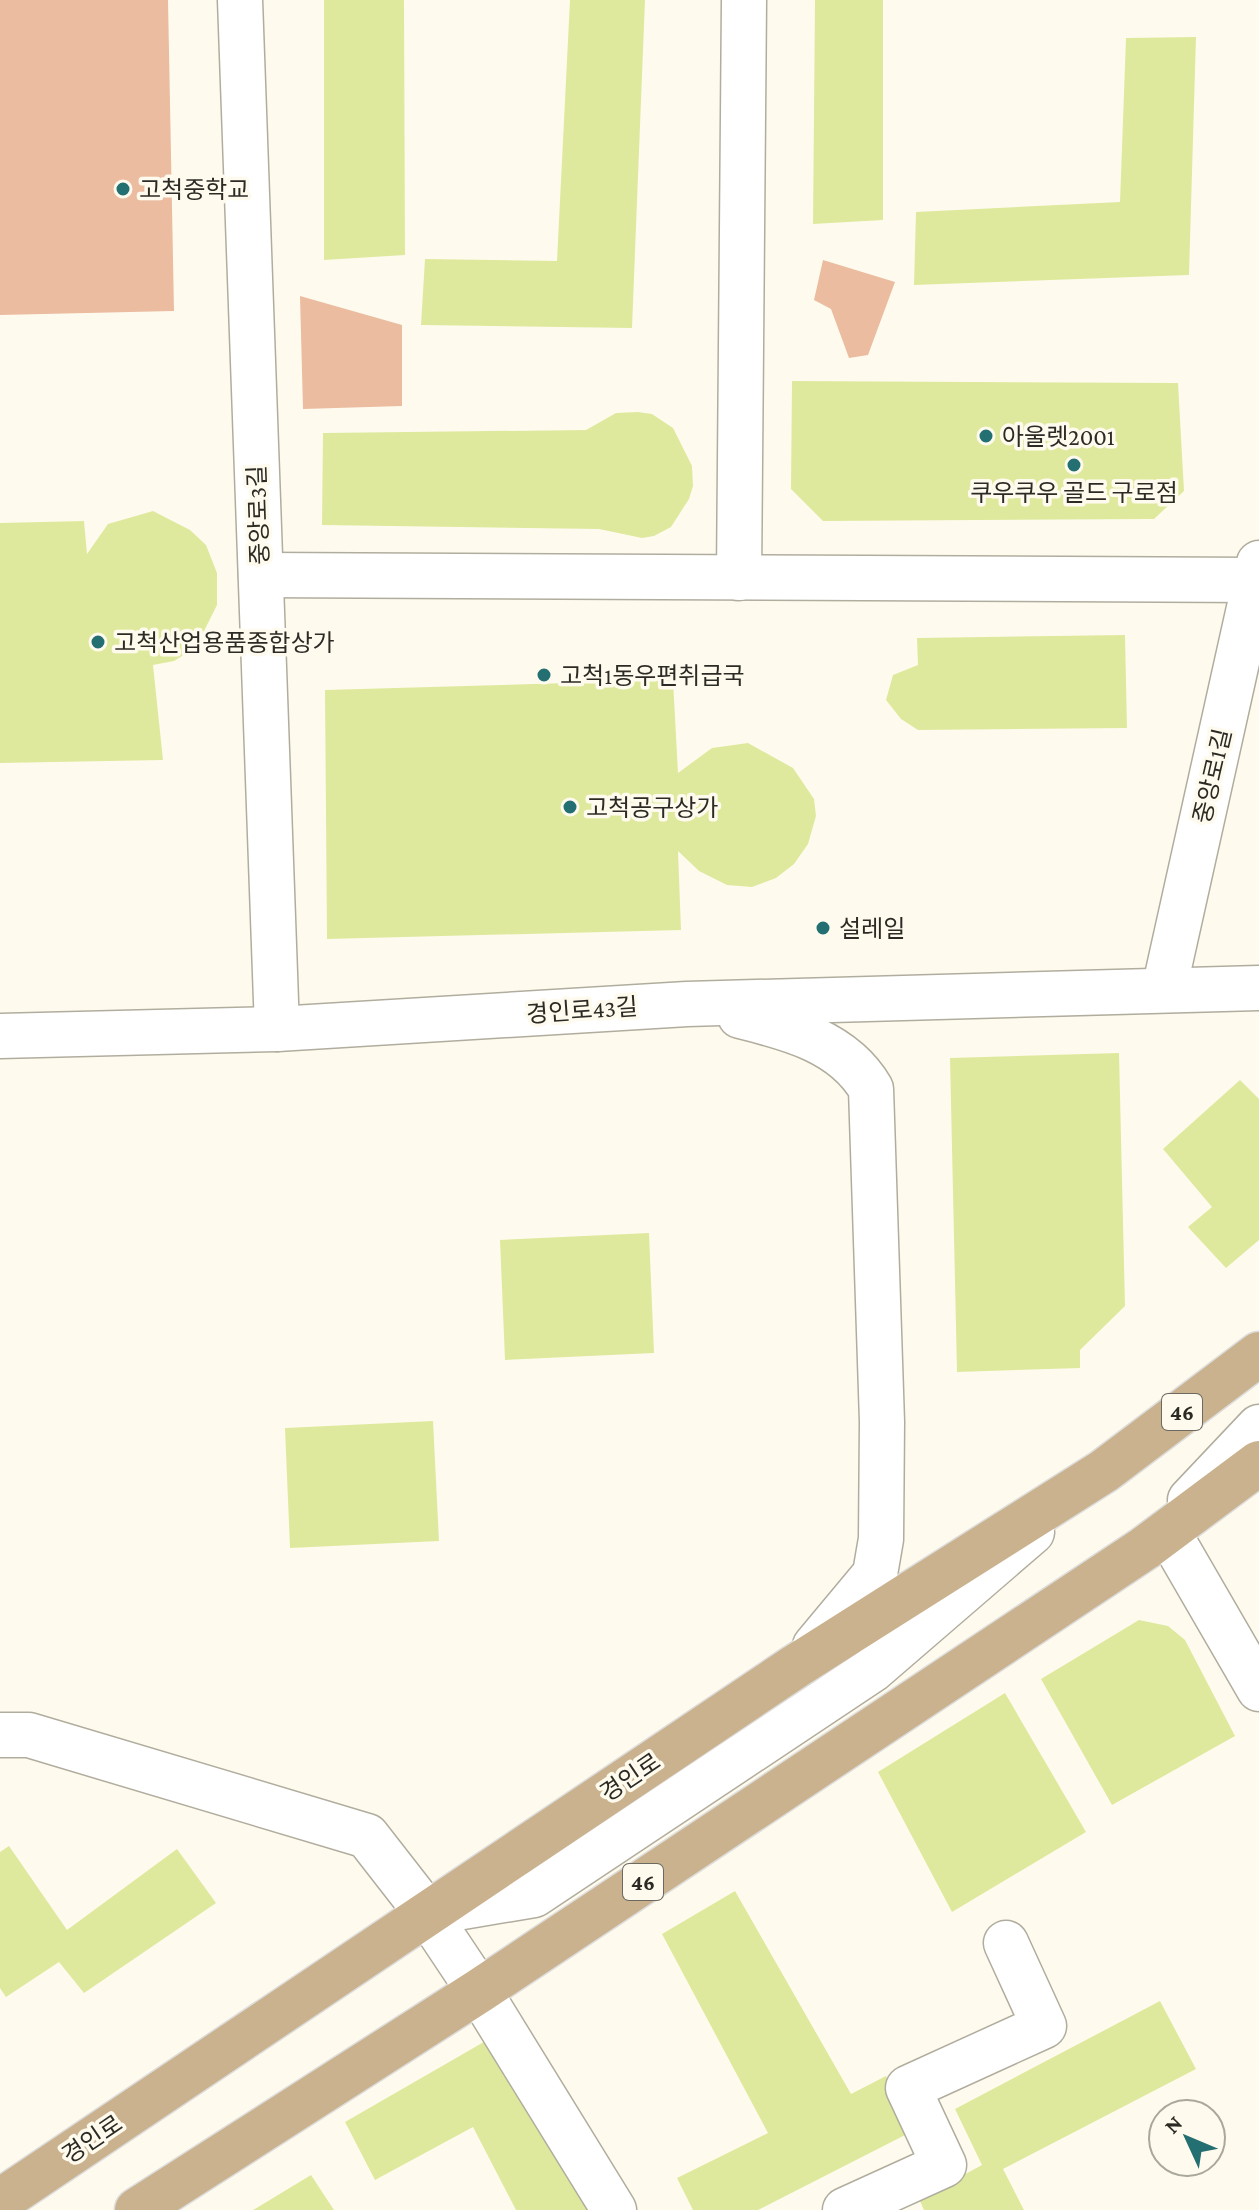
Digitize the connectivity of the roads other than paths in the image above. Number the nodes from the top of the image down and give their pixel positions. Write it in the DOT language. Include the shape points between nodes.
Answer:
graph roads {
  1 [pos="240,0"];
  2 [pos="744,0"];
  3 [pos="1257,571"];
  4 [pos="261,575"];
  5 [pos="739,578"];
  6 [pos="1259,988"];
  7 [pos="1164,990"];
  8 [pos="687,1004"];
  9 [pos="277,1029"];
  10 [pos="0,1036"];
  11 [pos="1259,1354"];
  12 [pos="1259,1427"];
  13 [pos="1259,1463"];
  14 [pos="1104,1471"];
  15 [pos="1156,1540"];
  16 [pos="796,1666"];
  17 [pos="1254,1680"];
  18 [pos="0,1735"];
  19 [pos="427,1913"];
  20 [pos="1006,1943"];
  21 [pos="479,1991"];
  22 [pos="0,2201"];
  23 [pos="137,2210"];
  24 [pos="614,2210"];
  25 [pos="845,2210"];
  1 -- 4 [label="street, 중앙로3길"];
  2 -- 5 [label="street"];
  3 -- 5 [label="street"];
  3 -- 7 [label="street, 중앙로1길"];
  4 -- 5 [label="street"];
  4 -- 9 [label="street, 중앙로3길"];
  6 -- 7 [label="street, 경인로43길"];
  7 -- 8 [label="street, 경인로43길"];
  8 -- 9 [label="street, 경인로43길"];
  8 -- 16 [label="street" via="793,1028 860,1070 871,1089 881,1539 875,1574"];
  9 -- 10 [label="street, 경인로43길"];
  11 -- 14 [label="main road, 경인로 / 46"];
  12 -- 15 [label="street"];
  13 -- 15 [label="main road, 46"];
  14 -- 16 [label="main road, 경인로 / 46"];
  14 -- 19 [label="street" via="872,1670 534,1895"];
  15 -- 17 [label="street"];
  15 -- 21 [label="main road, 46"];
  16 -- 19 [label="main road, 경인로 / 46"];
  18 -- 19 [label="street" via="29,1735 367,1836"];
  19 -- 21 [label="street"];
  19 -- 22 [label="main road, 경인로 / 46"];
  20 -- 25 [label="street" via="1044,2026 908,2088 944,2165"];
  21 -- 23 [label="main road, 46"];
  21 -- 24 [label="street"];
}
